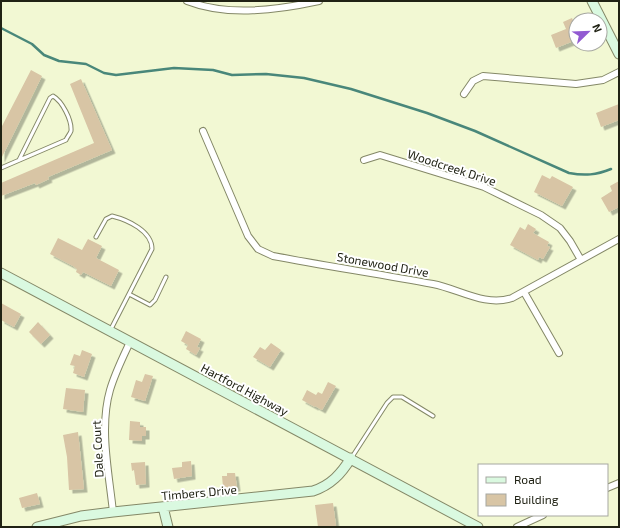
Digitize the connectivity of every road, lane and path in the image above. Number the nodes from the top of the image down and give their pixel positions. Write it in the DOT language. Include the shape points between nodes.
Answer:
graph roads {
  1 [pos="187,1"];
  2 [pos="319,1"];
  3 [pos="592,1"];
  4 [pos="619,54"];
  5 [pos="619,72"];
  6 [pos="464,94"];
  7 [pos="203,131"];
  8 [pos="19,160"];
  9 [pos="364,160"];
  10 [pos="1,168"];
  11 [pos="96,237"];
  12 [pos="619,239"];
  13 [pos="581,260"];
  14 [pos="1,273"];
  15 [pos="166,277"];
  16 [pos="524,292"];
  17 [pos="129,294"];
  18 [pos="110,331"];
  19 [pos="130,342"];
  20 [pos="559,353"];
  21 [pos="433,416"];
  22 [pos="351,458"];
  23 [pos="619,483"];
  24 [pos="608,488"];
  25 [pos="163,507"];
  26 [pos="113,512"];
  27 [pos="541,516"];
  28 [pos="37,527"];
  29 [pos="168,527"];
  30 [pos="478,527"];
  31 [pos="517,527"];
  1 -- 2 [label="street" via="199,6 240,11"];
  3 -- 4 [label="main road"];
  5 -- 6 [label="street" via="603,80 576,84 483,76 473,81"];
  7 -- 16 [label="street, Stonewood Drive" via="248,236 262,252 272,256 434,284 486,300 506,300"];
  8 -- 8 [label="lane" via="66,140 71,131 60,101 53,96"];
  8 -- 10 [label="lane"];
  9 -- 13 [label="street, Woodcreek Drive" via="380,155 484,187 550,220 570,241"];
  11 -- 17 [label="lane" via="106,219 112,216 148,234 152,249"];
  12 -- 13 [label="street, Stonewood Drive"];
  13 -- 16 [label="street, Stonewood Drive"];
  14 -- 18 [label="main road, Hartford Highway"];
  15 -- 17 [label="lane" via="150,305"];
  16 -- 20 [label="street"];
  17 -- 18 [label="lane"];
  18 -- 19 [label="main road, Hartford Highway"];
  19 -- 22 [label="main road, Hartford Highway"];
  19 -- 26 [label="street, Dale Court" via="110,390 106,410 106,440"];
  21 -- 22 [label="lane" via="402,397 393,397"];
  22 -- 25 [label="main road, Timbers Drive" via="331,483 313,491"];
  22 -- 30 [label="main road, Hartford Highway"];
  23 -- 24 [label="street"];
  25 -- 26 [label="main road, Timbers Drive"];
  25 -- 29 [label="main road"];
  26 -- 28 [label="main road, Timbers Drive" via="81,516"];
  27 -- 31 [label="street"];
}
